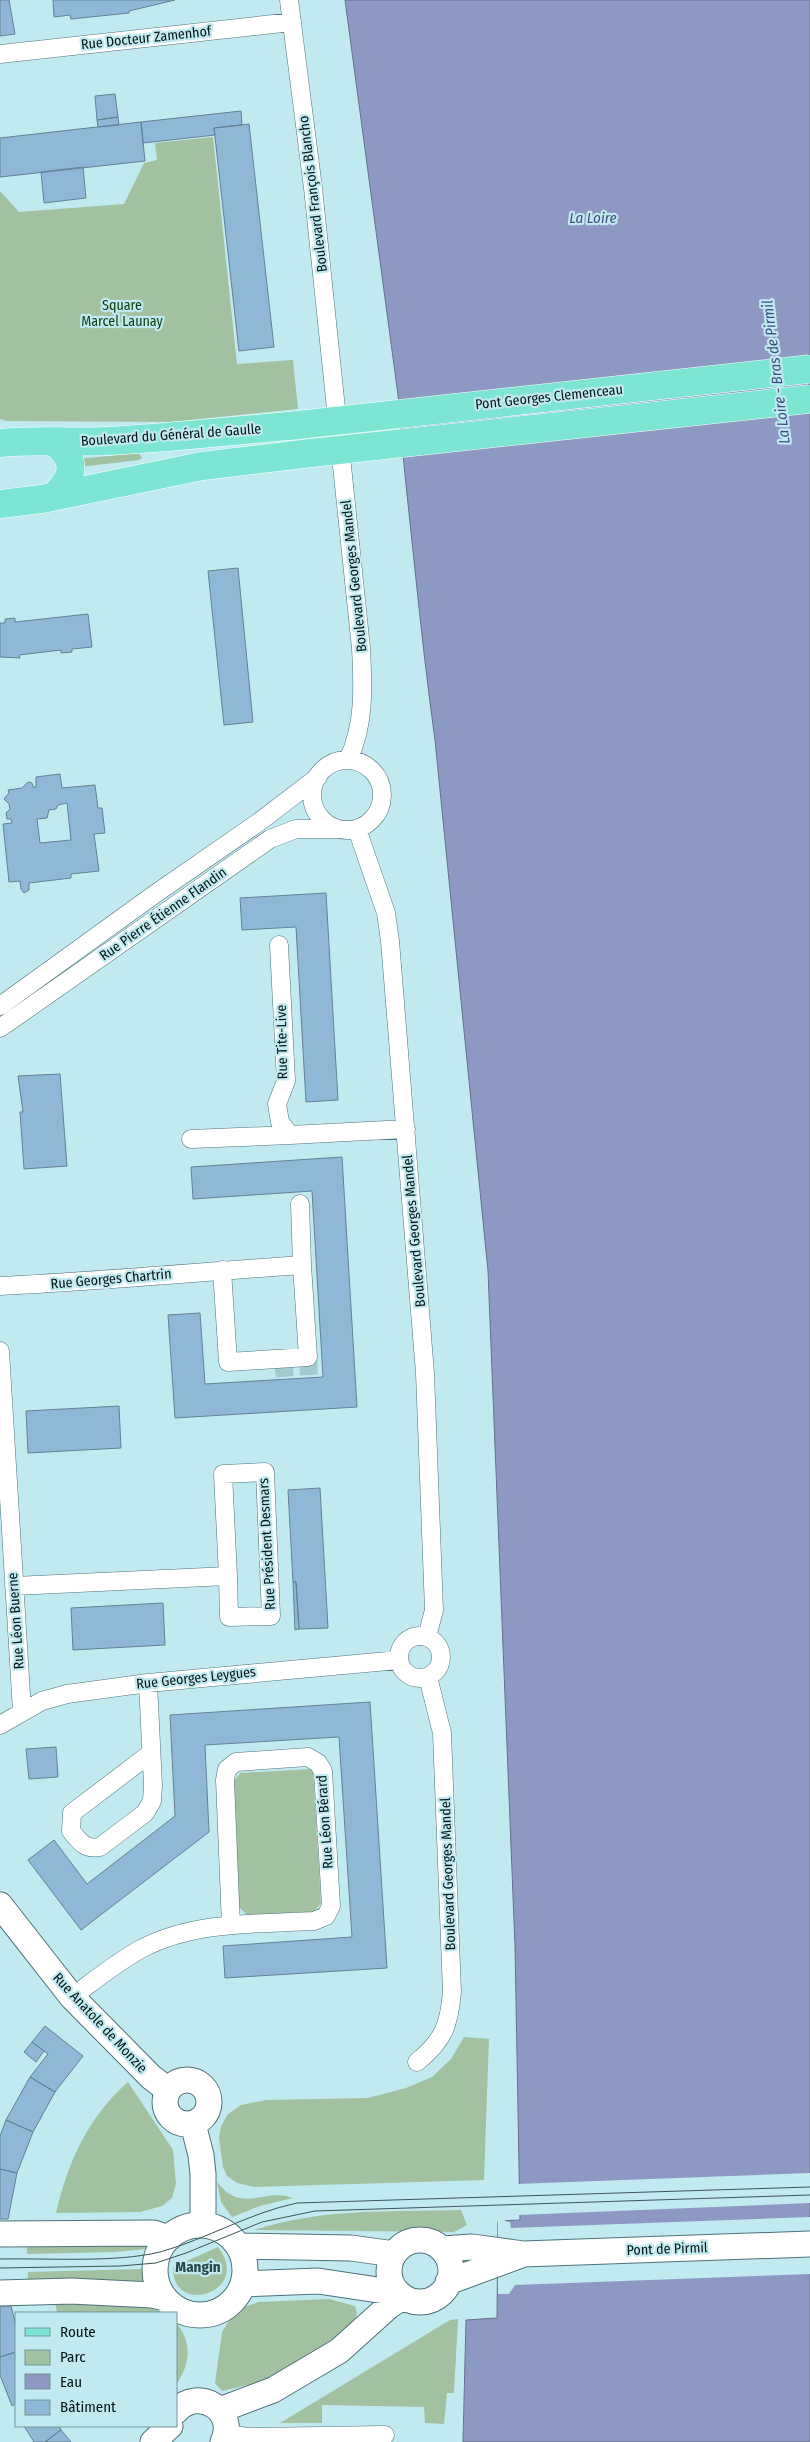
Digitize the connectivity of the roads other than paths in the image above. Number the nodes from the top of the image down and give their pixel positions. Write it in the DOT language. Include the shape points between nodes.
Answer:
graph roads {
  1 [pos="289,0"];
  2 [pos="292,22"];
  3 [pos="0,54"];
  4 [pos="810,369"];
  5 [pos="336,389"];
  6 [pos="810,399"];
  7 [pos="289,426"];
  8 [pos="54,442"];
  9 [pos="0,443"];
  10 [pos="54,496"];
  11 [pos="0,504"];
  12 [pos="348,760"];
  13 [pos="318,777"];
  14 [pos="337,829"];
  15 [pos="357,829"];
  16 [pos="279,945"];
  17 [pos="0,1006"];
  18 [pos="0,1028"];
  19 [pos="406,1129"];
  20 [pos="290,1135"];
  21 [pos="191,1139"];
  22 [pos="300,1204"];
  23 [pos="302,1265"];
  24 [pos="222,1270"];
  25 [pos="0,1286"];
  26 [pos="0,1351"];
  27 [pos="228,1576"];
  28 [pos="14,1586"];
  29 [pos="427,1637"];
  30 [pos="398,1660"];
  31 [pos="428,1677"];
  32 [pos="148,1683"];
  33 [pos="22,1711"];
  34 [pos="0,1725"];
  35 [pos="151,1753"];
  36 [pos="0,1905"];
  37 [pos="231,1925"];
  38 [pos="72,1997"];
  39 [pos="417,2062"];
  40 [pos="168,2090"];
  41 [pos="193,2124"];
  42 [pos="203,2224"];
  43 [pos="0,2234"];
  44 [pos="168,2238"];
  45 [pos="810,2244"];
  46 [pos="239,2246"];
  47 [pos="442,2249"];
  48 [pos="394,2254"];
  49 [pos="523,2254"];
  50 [pos="448,2282"];
  51 [pos="243,2284"];
  52 [pos="0,2293"];
  53 [pos="401,2295"];
  54 [pos="165,2298"];
  55 [pos="178,2410"];
  56 [pos="220,2410"];
  57 [pos="169,2427"];
  58 [pos="170,2427"];
  59 [pos="385,2435"];
  60 [pos="225,2438"];
  61 [pos="153,2442"];
  62 [pos="174,2442"];
  1 -- 2 [label="street, Boulevard François Blancho"];
  2 -- 3 [label="street, Rue Docteur Zamenhof"];
  2 -- 5 [label="street, Boulevard François Blancho"];
  4 -- 7 [label="main road, Pont Georges Clemenceau, bridge"];
  5 -- 12 [label="street, Boulevard Georges Mandel" via="363,683 361,716 355,746"];
  6 -- 10 [label="main road, bridge" via="202,466"];
  7 -- 8 [label="main road, Boulevard du Général de Gaulle" via="156,439"];
  8 -- 9 [label="main road, Boulevard du Général de Gaulle" via="36,439"];
  8 -- 10 [label="main road, Boulevard du Général de Gaulle" via="63,449 70,465 67,484"];
  10 -- 11 [label="main road"];
  12 -- 13 [label="street" via="330,764"];
  12 -- 15 [label="street" via="367,766 382,787 378,813"];
  13 -- 14 [label="street" via="312,795 314,808 326,823"];
  13 -- 17 [label="street, Rue Pierre Étienne Flandin"];
  14 -- 15 [label="street"];
  14 -- 18 [label="street, Rue Pierre Étienne Flandin" via="296,829 270,839"];
  15 -- 19 [label="street, Boulevard Georges Mandel" via="386,913"];
  16 -- 20 [label="street, Rue Tite-Live" via="286,1081 277,1104 280,1122"];
  19 -- 20 [label="street"];
  19 -- 29 [label="street, Boulevard Georges Mandel" via="425,1373 434,1610"];
  20 -- 21 [label="street"];
  22 -- 23 [label="street"];
  23 -- 24 [label="street, Rue Georges Chartrin"];
  23 -- 24 [label="street" via="308,1357 228,1362"];
  24 -- 25 [label="street, Rue Georges Chartrin"];
  26 -- 28 [label="street, Rue Léon Buerne"];
  27 -- 27 [label="street, Rue Président Desmars" via="229,1617 271,1616 265,1472 223,1474"];
  27 -- 28 [label="street"];
  28 -- 33 [label="street, Rue Léon Buerne"];
  29 -- 30 [label="street" via="407,1640"];
  29 -- 31 [label="street" via="434,1641 441,1653 438,1667"];
  30 -- 31 [label="street" via="409,1675"];
  30 -- 32 [label="street, Rue Georges Leygues"];
  31 -- 39 [label="street, Boulevard Georges Mandel" via="442,1733 452,1992 447,2026 441,2038"];
  32 -- 33 [label="street, Rue Georges Leygues" via="67,1694"];
  32 -- 35 [label="street"];
  33 -- 34 [label="street, Rue Georges Leygues"];
  35 -- 35 [label="street" via="152,1801 145,1813 100,1846 82,1845 71,1831 72,1813"];
  36 -- 38 [label="main road, Rue Anatole de Monzie"];
  37 -- 37 [label="street, Rue Léon Bérard" via="314,1922 326,1916 331,1906 323,1771 308,1757 236,1762 227,1769"];
  37 -- 38 [label="street, Rue Léon Bérard" via="177,1935 142,1948"];
  38 -- 40 [label="main road, Rue Anatole de Monzie" via="150,2077"];
  40 -- 41 [label="main road" via="164,2104 170,2117 178,2123"];
  40 -- 41 [label="main road" via="185,2080 195,2081 204,2087 209,2107 203,2118"];
  41 -- 42 [label="main road" via="203,2174"];
  42 -- 44 [label="main road" via="180,2229"];
  42 -- 46 [label="main road" via="225,2232"];
  43 -- 44 [label="main road" via="154,2233"];
  44 -- 54 [label="main road" via="159,2252 155,2272"];
  45 -- 49 [label="main road, Pont de Pirmil"];
  46 -- 48 [label="main road" via="351,2248"];
  46 -- 51 [label="main road" via="245,2262"];
  47 -- 48 [label="main road" via="420,2239 405,2243"];
  47 -- 49 [label="main road, Pont de Pirmil" via="472,2248"];
  47 -- 50 [label="main road" via="450,2262"];
  48 -- 53 [label="main road" via="389,2274"];
  49 -- 50 [label="main road, Pont de Pirmil"];
  50 -- 53 [label="main road" via="441,2294 429,2300 416,2301"];
  51 -- 53 [label="main road" via="318,2280"];
  51 -- 54 [label="main road" via="229,2304 206,2314 184,2312"];
  52 -- 54 [label="main road" via="71,2290"];
  53 -- 56 [label="main road" via="339,2351 273,2390"];
  55 -- 56 [label="main road" via="189,2402 200,2400"];
  56 -- 60 [label="main road" via="226,2421"];
  57 -- 61 [label="main road"];
  58 -- 62 [label="main road"];
  59 -- 60 [label="street"];
}
